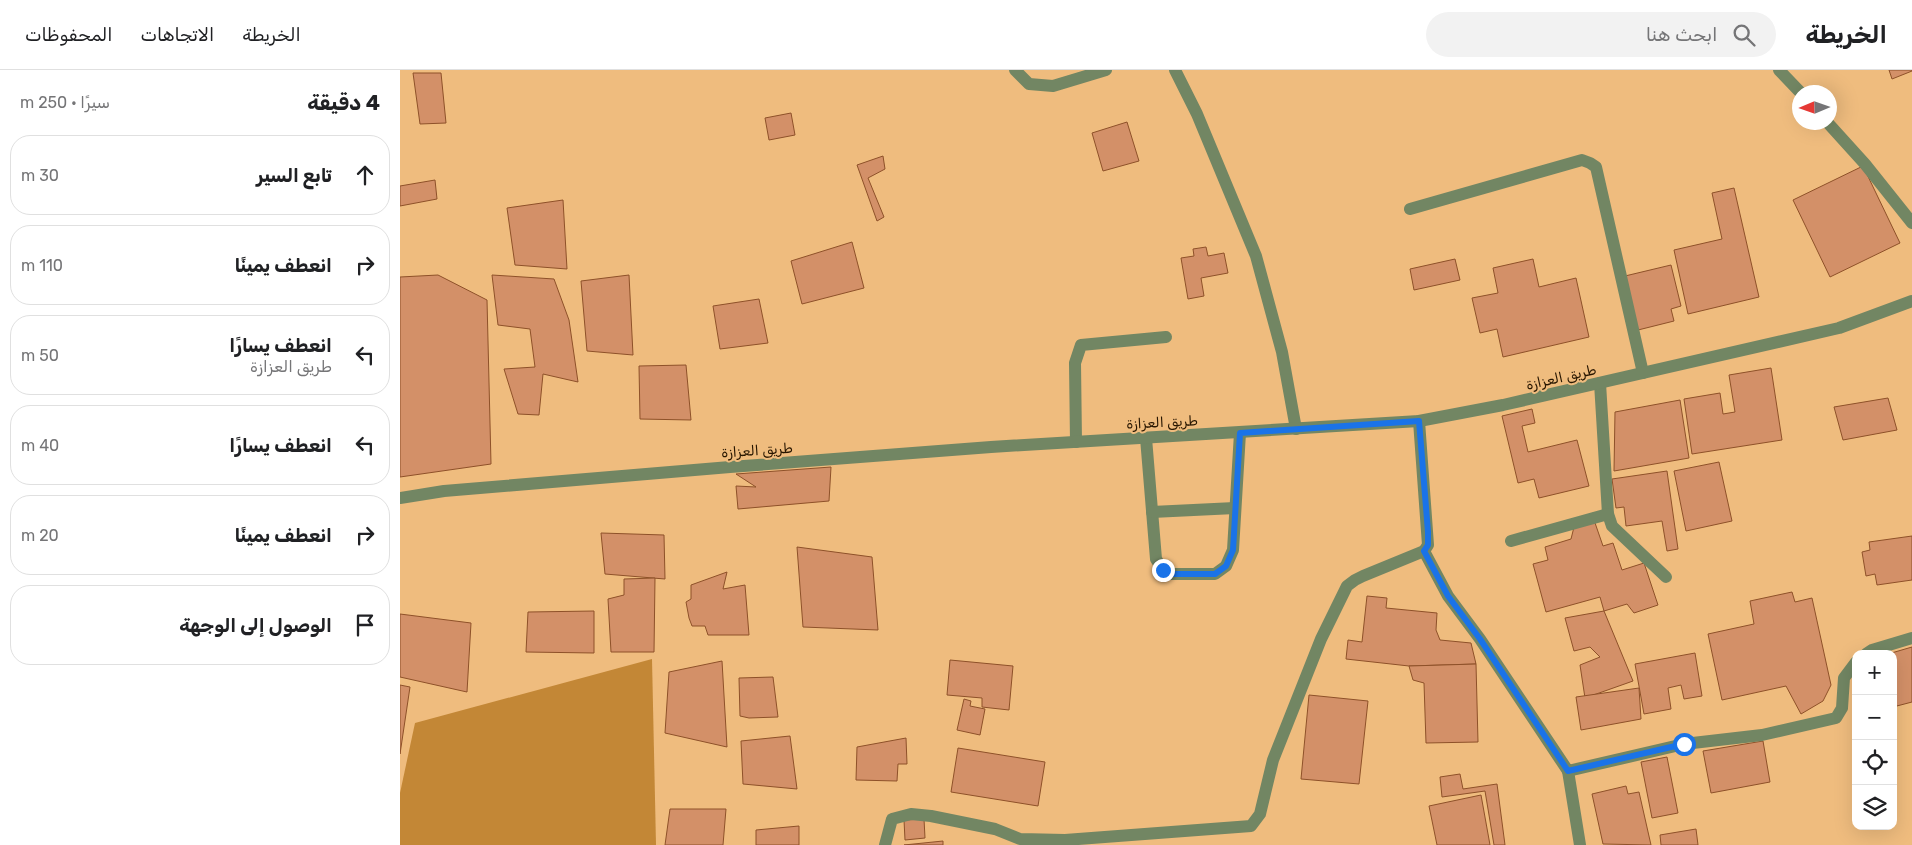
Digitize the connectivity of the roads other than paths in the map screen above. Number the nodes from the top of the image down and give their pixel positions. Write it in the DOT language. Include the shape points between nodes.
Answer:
graph roads {
  1 [pos="1015,70"];
  2 [pos="1106,70"];
  3 [pos="1176,70"];
  4 [pos="1779,70"];
  5 [pos="1793,85"];
  6 [pos="1834,130"];
  7 [pos="1410,208"];
  8 [pos="1912,223"];
  9 [pos="1912,301"];
  10 [pos="1166,337"];
  11 [pos="1643,373"];
  12 [pos="1600,383"];
  13 [pos="1419,421"];
  14 [pos="1296,429"];
  15 [pos="1240,433"];
  16 [pos="1146,438"];
  17 [pos="1076,442"];
  18 [pos="400,498"];
  19 [pos="1236,508"];
  20 [pos="1152,512"];
  21 [pos="1608,514"];
  22 [pos="1510,540"];
  23 [pos="1424,551"];
  24 [pos="1666,577"];
  25 [pos="1912,638"];
  26 [pos="1872,650"];
  27 [pos="1852,667"];
  28 [pos="1568,771"];
  29 [pos="886,845"];
  30 [pos="1580,845"];
  1 -- 2 [label="street" via="1029,84 1053,86"];
  3 -- 14 [label="street" via="1198,114 1256,256 1282,352"];
  4 -- 5 [label="street"];
  6 -- 8 [label="street"];
  7 -- 11 [label="street" via="1582,160 1596,167"];
  9 -- 11 [label="street, طريق العزازة" via="1839,328"];
  10 -- 17 [label="street" via="1081,345 1074,363"];
  11 -- 12 [label="street, طريق العزازة"];
  12 -- 13 [label="street, طريق العزازة"];
  12 -- 21 [label="street"];
  13 -- 14 [label="street, طريق العزازة"];
  13 -- 23 [label="street" via="1428,532 1428,545"];
  14 -- 15 [label="street, طريق العزازة"];
  15 -- 16 [label="street, طريق العزازة"];
  15 -- 19 [label="street"];
  16 -- 17 [label="street, طريق العزازة"];
  16 -- 20 [label="street"];
  17 -- 18 [label="street, طريق العزازة" via="720,468 444,491"];
  19 -- 20 [label="street"];
  19 -- 20 [label="street" via="1233,550 1226,566 1215,574 1172,574 1163,570 1156,560"];
  21 -- 22 [label="street"];
  21 -- 24 [label="street" via="1612,526"];
  23 -- 28 [label="street" via="1448,596"];
  23 -- 29 [label="street" via="1354,580 1348,586 1318,649 1273,760 1260,814 1251,826 1065,840 1020,839 995,829 911,814 892,819"];
  25 -- 26 [label="street"];
  27 -- 28 [label="street" via="1844,678 1842,708 1836,718 1762,735 1684,744"];
  28 -- 30 [label="street"];
}
